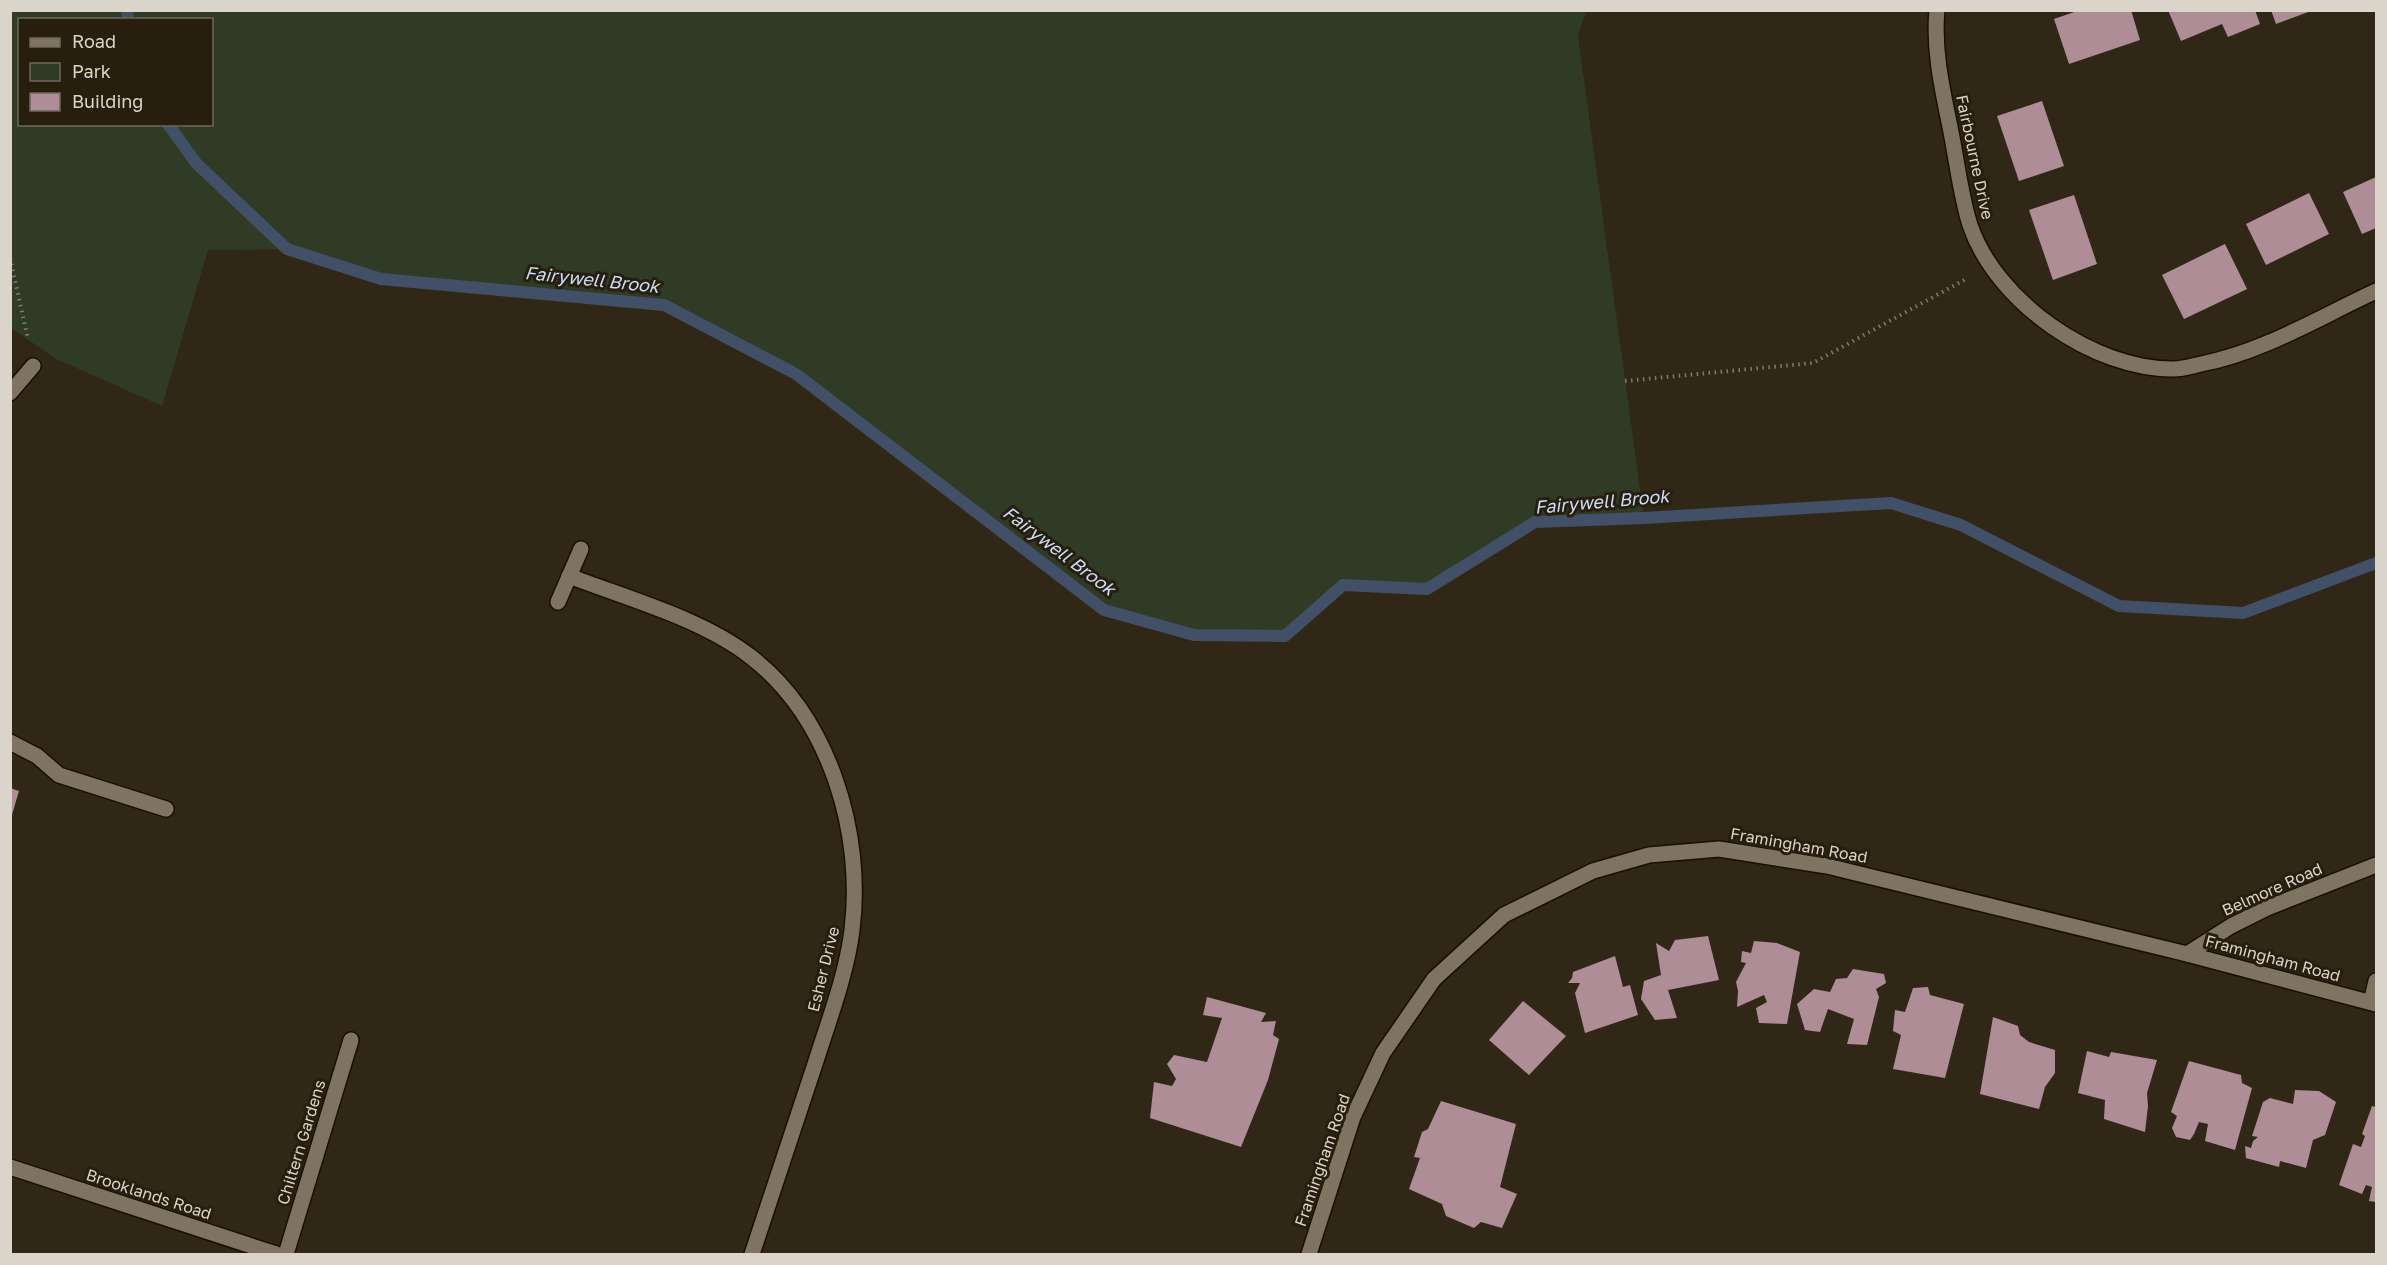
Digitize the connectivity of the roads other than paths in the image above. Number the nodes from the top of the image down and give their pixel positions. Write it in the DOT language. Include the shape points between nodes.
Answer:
graph roads {
  1 [pos="1937,10"];
  2 [pos="2376,291"];
  3 [pos="33,366"];
  4 [pos="10,393"];
  5 [pos="581,549"];
  6 [pos="569,576"];
  7 [pos="558,602"];
  8 [pos="10,742"];
  9 [pos="166,809"];
  10 [pos="2376,865"];
  11 [pos="2187,954"];
  12 [pos="2376,981"];
  13 [pos="2374,1003"];
  14 [pos="351,1040"];
  15 [pos="10,1167"];
  16 [pos="276,1254"];
  17 [pos="286,1254"];
  18 [pos="752,1254"];
  19 [pos="1309,1254"];
  1 -- 2 [label="street, Fairbourne Drive" via="1939,75 1970,226 1990,265 2046,324 2080,344 2132,366 2175,370 2220,361 2261,345"];
  3 -- 4 [label="street"];
  5 -- 6 [label="street"];
  6 -- 7 [label="street"];
  6 -- 18 [label="street, Esher Drive" via="692,623 751,656 791,697 818,739 843,802 855,887 852,931 836,1001"];
  8 -- 9 [label="street" via="37,756 59,775"];
  10 -- 11 [label="street, Belmore Road" via="2267,908"];
  11 -- 13 [label="street, Framingham Road"];
  11 -- 19 [label="street, Framingham Road" via="1827,866 1719,849 1649,855 1593,871 1504,915 1434,980 1383,1053 1353,1117"];
  12 -- 13 [label="street"];
  14 -- 17 [label="street, Chiltern Gardens"];
  15 -- 16 [label="street, Brooklands Road"];
}
